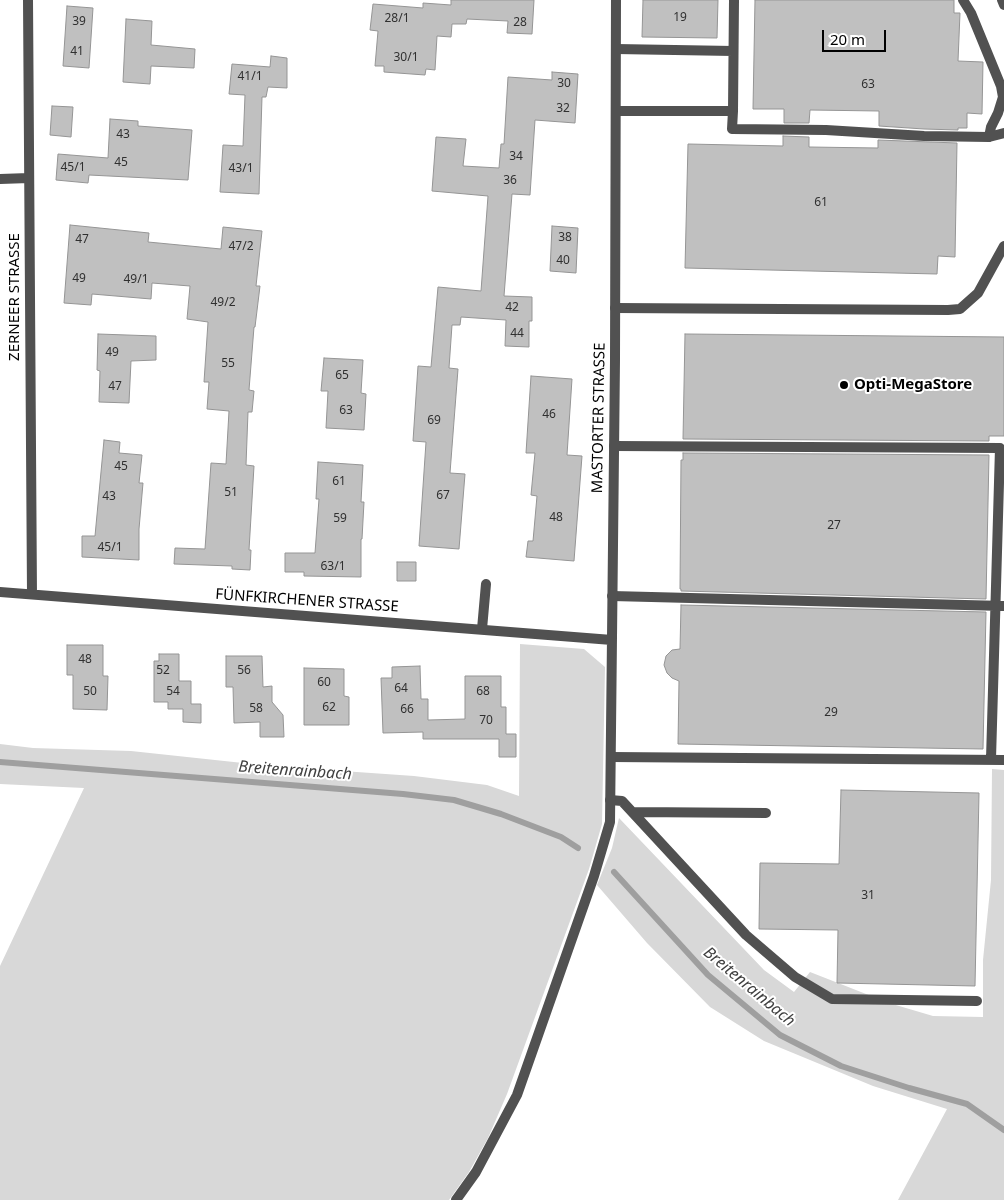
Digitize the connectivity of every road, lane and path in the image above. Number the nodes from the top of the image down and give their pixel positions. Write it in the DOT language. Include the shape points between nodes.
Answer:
graph roads {
  1 [pos="28,0"];
  2 [pos="616,0"];
  3 [pos="734,0"];
  4 [pos="963,0"];
  5 [pos="1002,0"];
  6 [pos="1004,5"];
  7 [pos="616,49"];
  8 [pos="733,51"];
  9 [pos="616,111"];
  10 [pos="733,111"];
  11 [pos="1004,133"];
  12 [pos="989,137"];
  13 [pos="29,178"];
  14 [pos="0,179"];
  15 [pos="1004,246"];
  16 [pos="615,308"];
  17 [pos="614,446"];
  18 [pos="486,584"];
  19 [pos="0,592"];
  20 [pos="32,594"];
  21 [pos="612,596"];
  22 [pos="1000,606"];
  23 [pos="482,629"];
  24 [pos="612,640"];
  25 [pos="611,757"];
  26 [pos="991,760"];
  27 [pos="1004,760"];
  28 [pos="610,800"];
  29 [pos="633,812"];
  30 [pos="766,813"];
  31 [pos="977,1001"];
  32 [pos="456,1200"];
  1 -- 13 [label="street, ZERNEER STRASSE"];
  2 -- 7 [label="street, MASTORTER STRASSE"];
  3 -- 8 [label="street"];
  4 -- 12 [label="street" via="1001,86 1003,98"];
  5 -- 6 [label="street"];
  7 -- 8 [label="street"];
  7 -- 9 [label="street, MASTORTER STRASSE"];
  8 -- 10 [label="street"];
  9 -- 10 [label="street"];
  9 -- 16 [label="street, MASTORTER STRASSE"];
  10 -- 12 [label="street" via="732,129"];
  11 -- 12 [label="street"];
  13 -- 14 [label="street"];
  13 -- 20 [label="street, ZERNEER STRASSE"];
  15 -- 16 [label="street" via="978,294 960,309"];
  16 -- 17 [label="street, MASTORTER STRASSE"];
  17 -- 21 [label="street, MASTORTER STRASSE"];
  17 -- 22 [label="street" via="1000,448"];
  18 -- 23 [label="street"];
  19 -- 20 [label="street, FÜNFKIRCHENER STRASSE"];
  20 -- 23 [label="street, FÜNFKIRCHENER STRASSE"];
  21 -- 22 [label="street"];
  21 -- 24 [label="street, MASTORTER STRASSE"];
  22 -- 26 [label="street"];
  23 -- 24 [label="street, FÜNFKIRCHENER STRASSE"];
  24 -- 25 [label="street, MASTORTER STRASSE"];
  25 -- 26 [label="street"];
  25 -- 28 [label="street, MASTORTER STRASSE"];
  26 -- 27 [label="street"];
  28 -- 29 [label="street" via="622,801"];
  28 -- 32 [label="street, MASTORTER STRASSE" via="606,839 517,1095 476,1172"];
  29 -- 30 [label="street"];
  29 -- 31 [label="street" via="746,935 795,977 832,999"];
}
